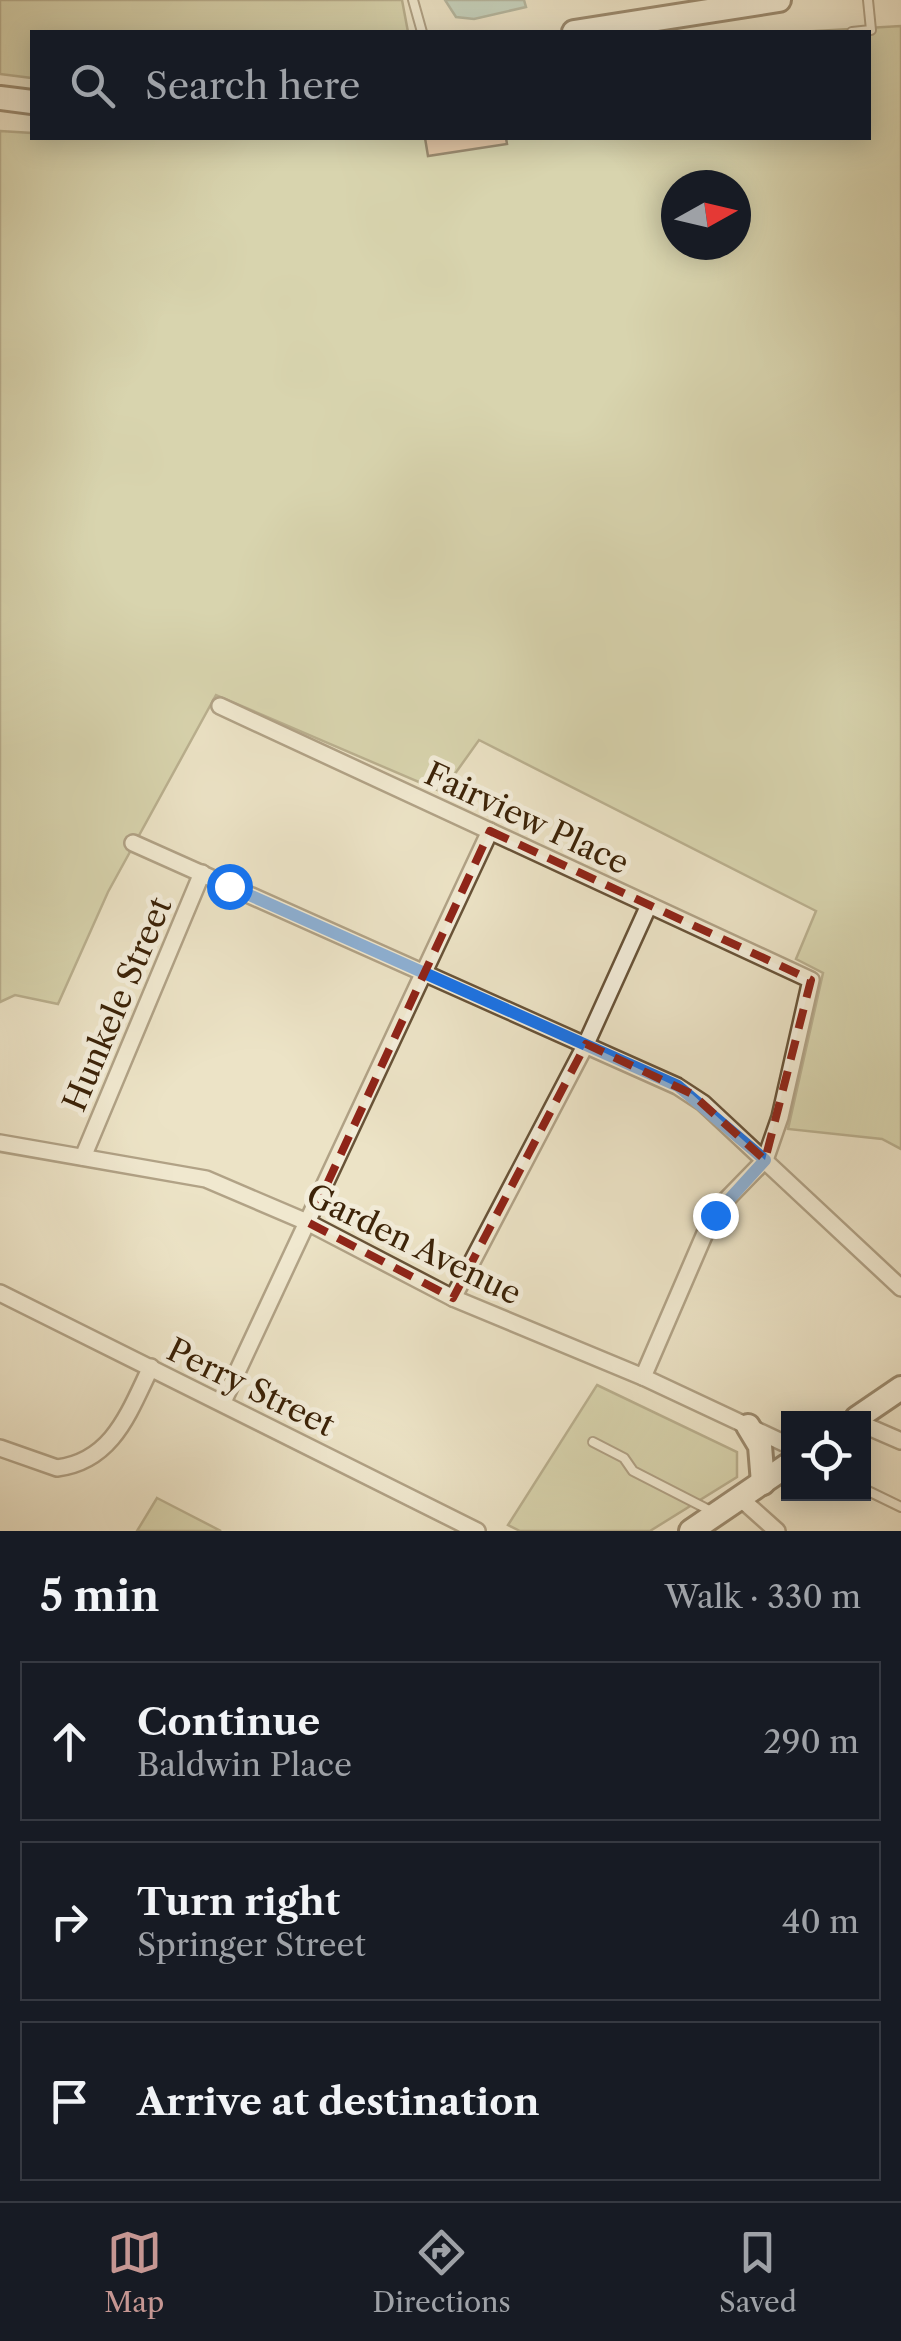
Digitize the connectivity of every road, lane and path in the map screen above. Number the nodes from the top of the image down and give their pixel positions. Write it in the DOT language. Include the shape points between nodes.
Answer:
graph roads {
  1 [pos="413,0"];
  2 [pos="868,0"];
  3 [pos="764,1"];
  4 [pos="421,30"];
  5 [pos="586,30"];
  6 [pos="871,30"];
  7 [pos="0,98"];
  8 [pos="30,102"];
  9 [pos="220,706"];
  10 [pos="490,831"];
  11 [pos="132,843"];
  12 [pos="202,873"];
  13 [pos="649,905"];
  14 [pos="426,971"];
  15 [pos="586,1044"];
  16 [pos="0,1143"];
  17 [pos="82,1157"];
  18 [pos="765,1160"];
  19 [pos="310,1223"];
  20 [pos="901,1288"];
  21 [pos="0,1293"];
  22 [pos="454,1298"];
  23 [pos="151,1367"];
  24 [pos="644,1377"];
  25 [pos="901,1388"];
  26 [pos="222,1402"];
  27 [pos="868,1411"];
  28 [pos="748,1426"];
  29 [pos="871,1428"];
  30 [pos="901,1441"];
  31 [pos="593,1442"];
  32 [pos="781,1442"];
  33 [pos="0,1448"];
  34 [pos="781,1470"];
  35 [pos="763,1482"];
  36 [pos="871,1492"];
  37 [pos="740,1498"];
  38 [pos="901,1507"];
  39 [pos="716,1514"];
  40 [pos="478,1531"];
  41 [pos="691,1531"];
  42 [pos="777,1531"];
  1 -- 4 [label="lane"];
  2 -- 6 [label="lane"];
  3 -- 5 [label="street"];
  7 -- 8 [label="street"];
  9 -- 10 [label="street, Fairview Place"];
  10 -- 13 [label="street, Fairview Place"];
  10 -- 14 [label="street"];
  11 -- 12 [label="street"];
  12 -- 14 [label="street"];
  12 -- 17 [label="street, Hunkele Street"];
  13 -- 15 [label="street"];
  13 -- 18 [label="street, Fairview Place" via="811,980"];
  14 -- 15 [label="street"];
  14 -- 19 [label="street"];
  15 -- 18 [label="street" via="692,1094"];
  15 -- 22 [label="street"];
  16 -- 17 [label="street, Garden Avenue"];
  17 -- 19 [label="street, Garden Avenue" via="206,1180"];
  18 -- 20 [label="street"];
  18 -- 24 [label="street" via="706,1231"];
  19 -- 22 [label="street, Garden Avenue"];
  19 -- 26 [label="street"];
  21 -- 23 [label="street, Perry Street"];
  22 -- 24 [label="street, Garden Avenue"];
  23 -- 26 [label="street, Perry Street"];
  23 -- 33 [label="street" via="118,1434 101,1450 57,1468"];
  24 -- 28 [label="street, Garden Avenue"];
  25 -- 27 [label="street"];
  26 -- 40 [label="street, Perry Street"];
  28 -- 32 [label="street, Garden Avenue"];
  28 -- 35 [label="street" via="760,1446"];
  29 -- 30 [label="street"];
  31 -- 39 [label="lane"];
  34 -- 35 [label="street"];
  35 -- 37 [label="street"];
  36 -- 38 [label="lane"];
  37 -- 39 [label="street"];
  37 -- 42 [label="street"];
  39 -- 41 [label="street"];
}
